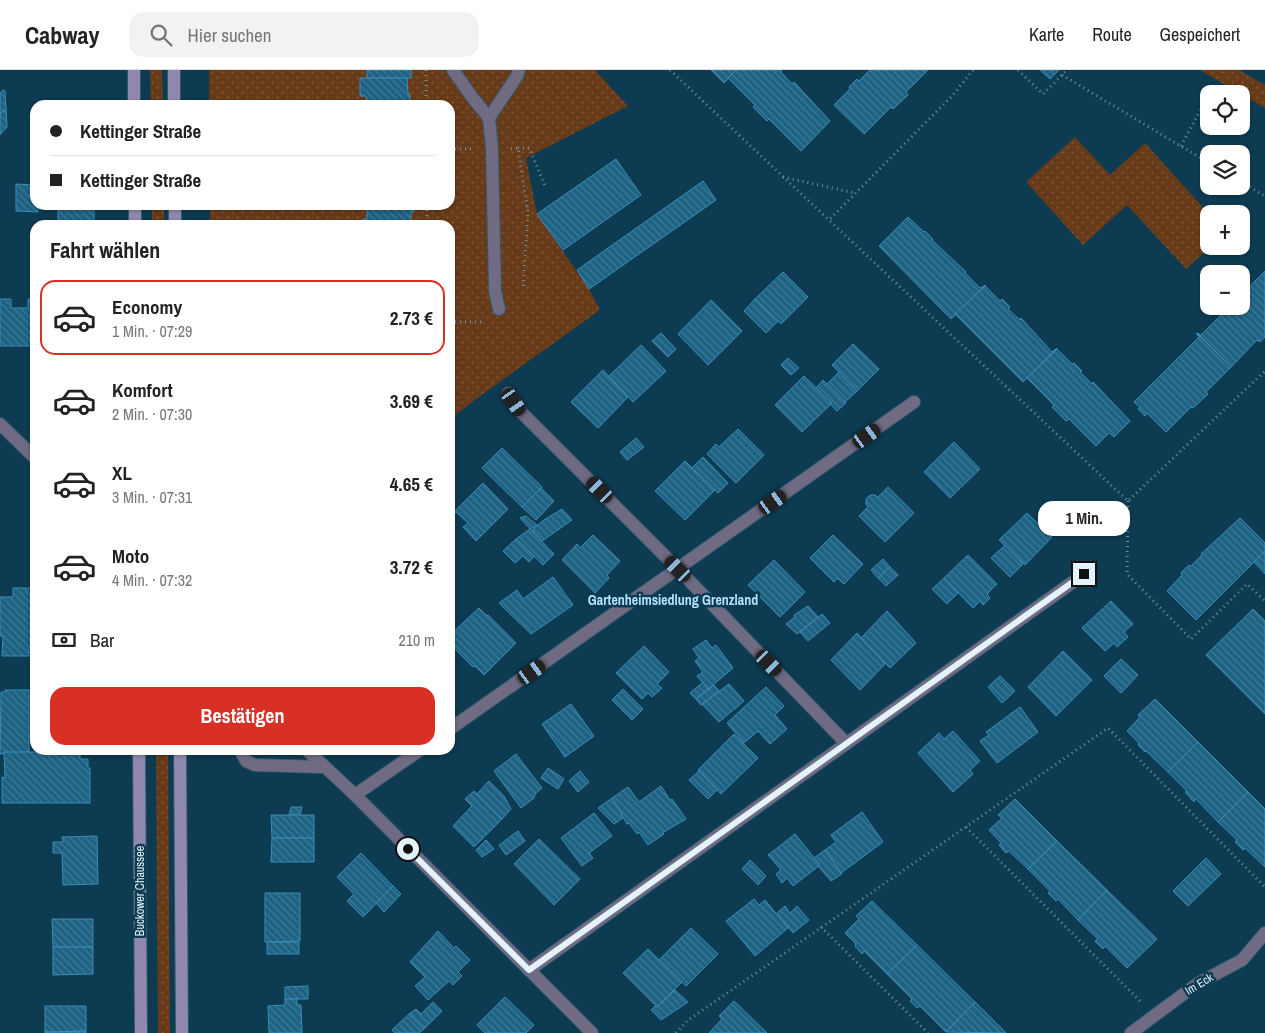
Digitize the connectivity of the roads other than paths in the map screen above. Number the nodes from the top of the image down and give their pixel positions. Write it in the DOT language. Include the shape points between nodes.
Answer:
graph roads {
  1 [pos="134,70"];
  2 [pos="174,70"];
  3 [pos="453,70"];
  4 [pos="519,70"];
  5 [pos="134,100"];
  6 [pos="174,100"];
  7 [pos="489,118"];
  8 [pos="499,308"];
  9 [pos="508,393"];
  10 [pos="914,402"];
  11 [pos="0,424"];
  12 [pos="30,453"];
  13 [pos="678,569"];
  14 [pos="1084,574"];
  15 [pos="455,725"];
  16 [pos="846,743"];
  17 [pos="139,755"];
  18 [pos="180,755"];
  19 [pos="243,755"];
  20 [pos="312,755"];
  21 [pos="413,755"];
  22 [pos="324,767"];
  23 [pos="355,796"];
  24 [pos="1265,933"];
  25 [pos="529,970"];
  26 [pos="141,1033"];
  27 [pos="182,1033"];
  28 [pos="592,1033"];
  29 [pos="1131,1033"];
  1 -- 5 [label="main road"];
  2 -- 6 [label="main road"];
  3 -- 7 [label="street"];
  4 -- 7 [label="street"];
  7 -- 8 [label="street" via="495,291"];
  9 -- 13 [label="street" via="521,412"];
  10 -- 13 [label="street"];
  11 -- 12 [label="street"];
  13 -- 15 [label="street"];
  13 -- 16 [label="street"];
  14 -- 16 [label="street"];
  16 -- 25 [label="street"];
  17 -- 26 [label="main road, Buckower Chaussee"];
  18 -- 27 [label="main road"];
  19 -- 22 [label="street" via="246,761 255,765"];
  20 -- 22 [label="street"];
  21 -- 23 [label="street"];
  22 -- 23 [label="street"];
  23 -- 25 [label="street"];
  24 -- 29 [label="street, Im Eck" via="1242,960 1197,984"];
  25 -- 28 [label="street"];
}
